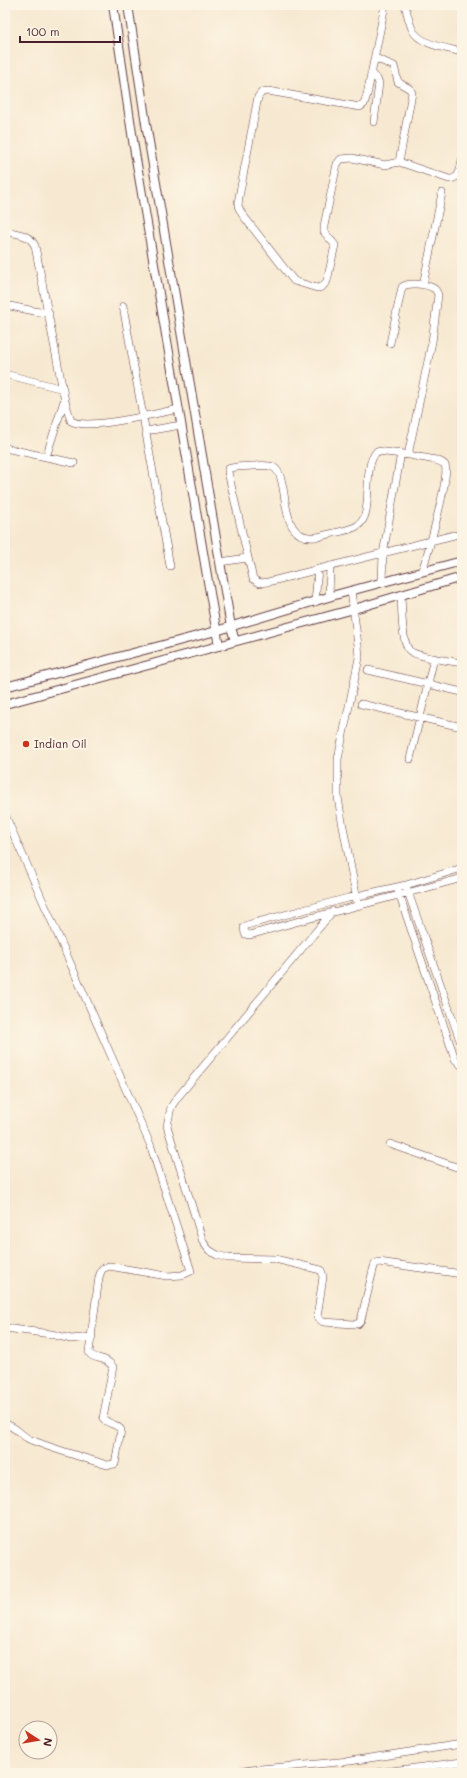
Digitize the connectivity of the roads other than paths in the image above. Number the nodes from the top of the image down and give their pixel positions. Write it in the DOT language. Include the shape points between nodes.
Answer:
graph roads {
  1 [pos="113,5"];
  2 [pos="128,5"];
  3 [pos="385,5"];
  4 [pos="405,5"];
  5 [pos="462,52"];
  6 [pos="375,58"];
  7 [pos="371,74"];
  8 [pos="374,122"];
  9 [pos="462,160"];
  10 [pos="399,162"];
  11 [pos="442,193"];
  12 [pos="5,231"];
  13 [pos="423,285"];
  14 [pos="5,305"];
  15 [pos="123,306"];
  16 [pos="49,314"];
  17 [pos="390,343"];
  18 [pos="5,374"];
  19 [pos="63,389"];
  20 [pos="64,401"];
  21 [pos="178,409"];
  22 [pos="143,415"];
  23 [pos="181,425"];
  24 [pos="146,431"];
  25 [pos="5,448"];
  26 [pos="401,453"];
  27 [pos="410,454"];
  28 [pos="46,457"];
  29 [pos="74,463"];
  30 [pos="454,535"];
  31 [pos="430,542"];
  32 [pos="383,554"];
  33 [pos="247,558"];
  34 [pos="462,561"];
  35 [pos="220,562"];
  36 [pos="170,566"];
  37 [pos="330,566"];
  38 [pos="318,570"];
  39 [pos="422,571"];
  40 [pos="462,576"];
  41 [pos="382,582"];
  42 [pos="351,591"];
  43 [pos="401,595"];
  44 [pos="329,597"];
  45 [pos="315,602"];
  46 [pos="354,609"];
  47 [pos="231,627"];
  48 [pos="216,631"];
  49 [pos="235,642"];
  50 [pos="219,646"];
  51 [pos="434,658"];
  52 [pos="462,663"];
  53 [pos="368,670"];
  54 [pos="428,683"];
  55 [pos="5,687"];
  56 [pos="462,692"];
  57 [pos="5,704"];
  58 [pos="361,704"];
  59 [pos="420,717"];
  60 [pos="462,727"];
  61 [pos="410,759"];
  62 [pos="5,815"];
  63 [pos="462,868"];
  64 [pos="462,878"];
  65 [pos="406,885"];
  66 [pos="397,887"];
  67 [pos="409,893"];
  68 [pos="400,895"];
  69 [pos="356,896"];
  70 [pos="358,905"];
  71 [pos="333,911"];
  72 [pos="462,1046"];
  73 [pos="462,1066"];
  74 [pos="390,1144"];
  75 [pos="462,1169"];
  76 [pos="462,1274"];
  77 [pos="5,1328"];
  78 [pos="92,1337"];
  79 [pos="5,1424"];
  80 [pos="462,1744"];
  81 [pos="462,1762"];
  82 [pos="217,1773"];
  83 [pos="376,1773"];
  1 -- 21 [label="street"];
  2 -- 35 [label="street"];
  3 -- 6 [label="street"];
  4 -- 5 [label="street" via="413,31 419,38"];
  6 -- 7 [label="street"];
  6 -- 10 [label="street" via="394,66 398,82 412,93"];
  7 -- 8 [label="street" via="380,83"];
  7 -- 10 [label="street" via="364,104 360,107 262,92 258,97 238,206 294,281 317,288 322,287 327,281 335,251 335,246 324,232 324,226 337,164 346,158 385,165"];
  9 -- 10 [label="street" via="454,179"];
  11 -- 13 [label="street"];
  12 -- 16 [label="street" via="32,240"];
  13 -- 17 [label="street" via="408,284 402,288"];
  13 -- 27 [label="street" via="433,288 438,296 435,327 410,442"];
  14 -- 16 [label="street"];
  15 -- 22 [label="street"];
  16 -- 19 [label="street"];
  18 -- 19 [label="street"];
  19 -- 20 [label="street"];
  20 -- 22 [label="street" via="70,421 76,424 94,424"];
  20 -- 28 [label="street"];
  21 -- 22 [label="street"];
  21 -- 23 [label="street"];
  22 -- 24 [label="street"];
  23 -- 24 [label="street"];
  23 -- 48 [label="street"];
  24 -- 36 [label="street"];
  25 -- 28 [label="street"];
  26 -- 27 [label="street"];
  26 -- 32 [label="street"];
  26 -- 33 [label="street" via="377,450 372,456 366,502 367,514 357,527 315,538 300,535 289,520 278,472 274,467 228,468"];
  27 -- 31 [label="street" via="440,461 445,466 445,480"];
  28 -- 29 [label="street"];
  30 -- 31 [label="street"];
  31 -- 32 [label="street"];
  31 -- 39 [label="street"];
  32 -- 37 [label="street"];
  32 -- 41 [label="street"];
  33 -- 35 [label="street"];
  33 -- 38 [label="street" via="253,579 260,583"];
  34 -- 39 [label="street"];
  35 -- 47 [label="street"];
  37 -- 38 [label="street"];
  37 -- 44 [label="street"];
  38 -- 45 [label="street"];
  39 -- 41 [label="street"];
  40 -- 43 [label="street"];
  41 -- 42 [label="street"];
  42 -- 44 [label="street"];
  42 -- 46 [label="street"];
  43 -- 46 [label="street"];
  43 -- 51 [label="street" via="404,640 409,650"];
  44 -- 45 [label="street"];
  45 -- 47 [label="street"];
  46 -- 49 [label="street"];
  46 -- 69 [label="street" via="359,658 338,759 338,782 341,816"];
  47 -- 48 [label="street"];
  47 -- 49 [label="street"];
  48 -- 50 [label="street"];
  48 -- 55 [label="street"];
  49 -- 50 [label="street"];
  50 -- 57 [label="street"];
  51 -- 52 [label="street"];
  51 -- 54 [label="street"];
  53 -- 54 [label="street"];
  54 -- 56 [label="street"];
  54 -- 59 [label="street"];
  58 -- 59 [label="street"];
  59 -- 60 [label="street"];
  59 -- 61 [label="street"];
  62 -- 78 [label="street" via="150,1144 191,1271 176,1276 109,1266 103,1268 99,1277"];
  63 -- 65 [label="street"];
  64 -- 67 [label="street"];
  65 -- 66 [label="street"];
  65 -- 67 [label="street"];
  66 -- 68 [label="street"];
  66 -- 69 [label="street"];
  67 -- 68 [label="street"];
  67 -- 72 [label="street"];
  68 -- 70 [label="street"];
  68 -- 73 [label="street" via="455,1059"];
  69 -- 70 [label="street"];
  69 -- 71 [label="street" via="246,925 243,931 244,934 250,935"];
  70 -- 71 [label="street"];
  71 -- 76 [label="street" via="171,1107 167,1126 203,1242 209,1250 228,1258 275,1259 321,1270 323,1277 317,1317 323,1322 358,1324 362,1320 373,1270 375,1264 380,1262"];
  74 -- 75 [label="street"];
  77 -- 78 [label="street" via="71,1339"];
  78 -- 79 [label="street" via="89,1354 107,1360 113,1367 103,1418 122,1430 115,1464 107,1465 44,1445 28,1439 16,1428"];
  80 -- 82 [label="street" via="339,1763"];
  81 -- 83 [label="street"];
}
